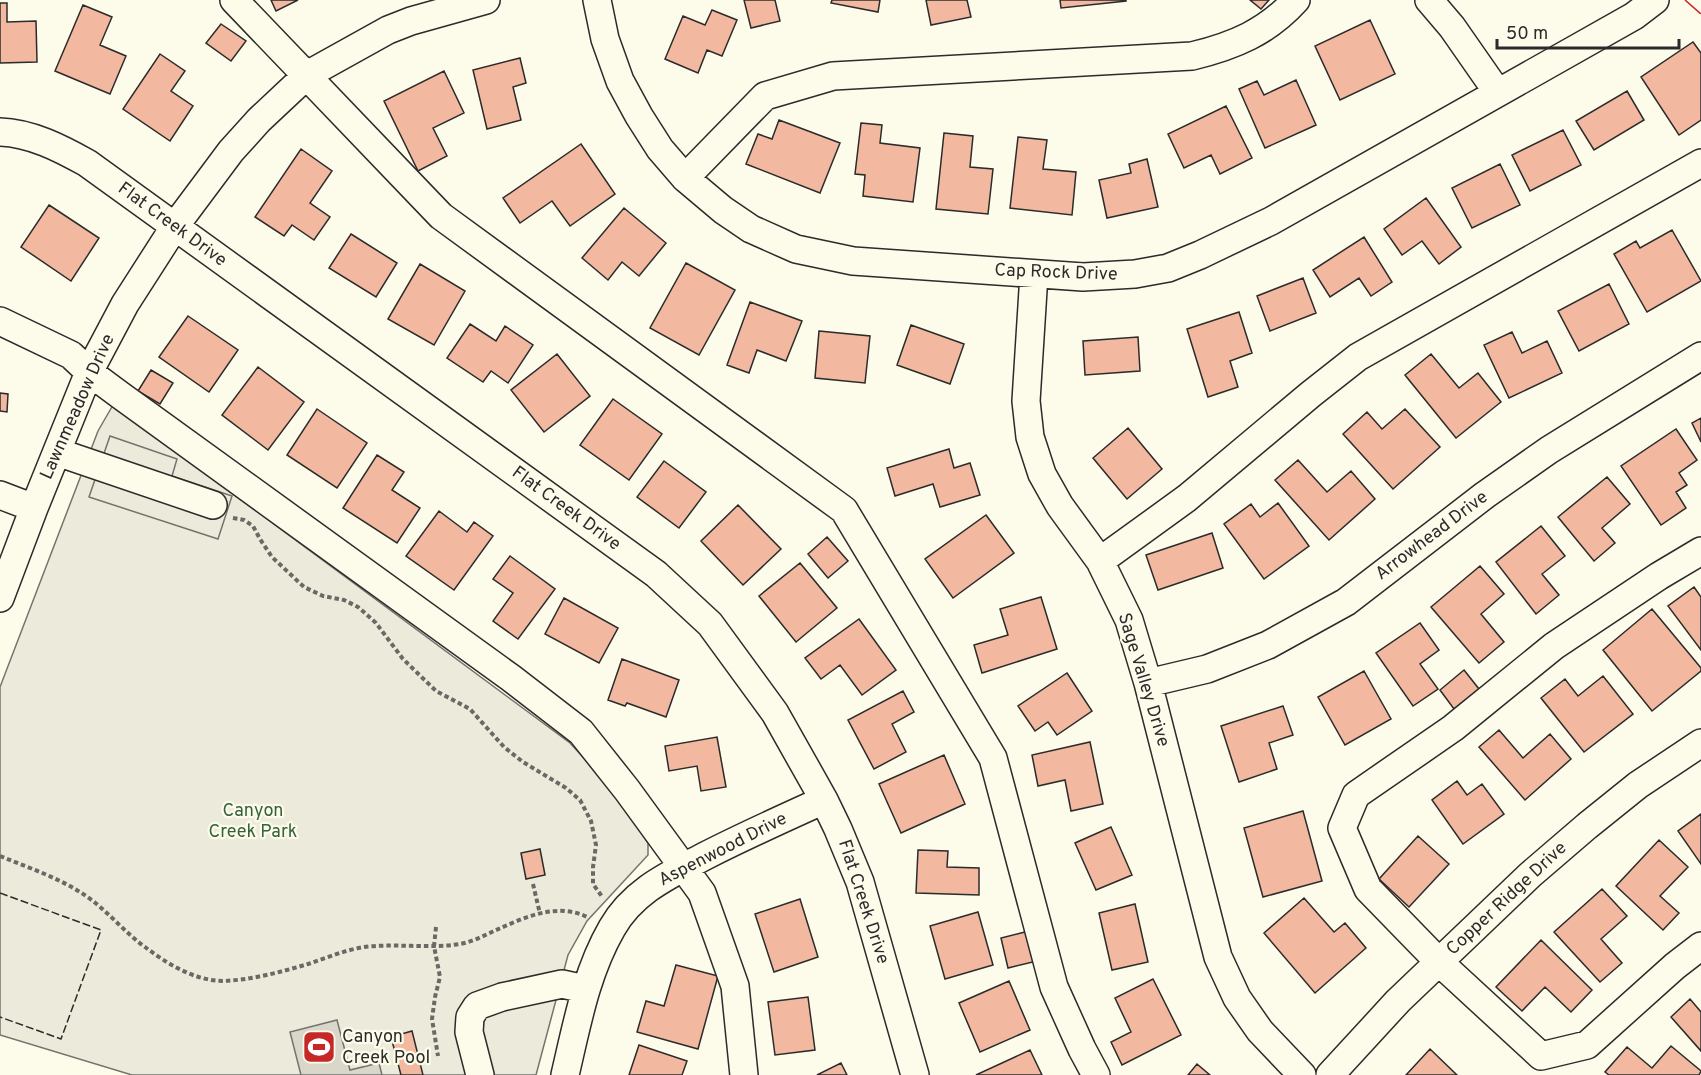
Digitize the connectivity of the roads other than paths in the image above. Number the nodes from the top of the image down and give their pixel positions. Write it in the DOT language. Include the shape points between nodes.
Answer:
graph roads {
  1 [pos="234,0"];
  2 [pos="486,0"];
  3 [pos="597,0"];
  4 [pos="1296,0"];
  5 [pos="1429,0"];
  6 [pos="1655,0"];
  7 [pos="307,75"];
  8 [pos="1498,93"];
  9 [pos="0,132"];
  10 [pos="1701,163"];
  11 [pos="684,178"];
  12 [pos="175,226"];
  13 [pos="1034,274"];
  14 [pos="0,321"];
  15 [pos="1701,356"];
  16 [pos="89,372"];
  17 [pos="57,452"];
  18 [pos="0,495"];
  19 [pos="34,508"];
  20 [pos="220,511"];
  21 [pos="1701,551"];
  22 [pos="1100,561"];
  23 [pos="0,598"];
  24 [pos="1148,683"];
  25 [pos="1701,743"];
  26 [pos="824,800"];
  27 [pos="683,868"];
  28 [pos="1701,946"];
  29 [pos="1438,962"];
  30 [pos="585,988"];
  31 [pos="480,1075"];
  32 [pos="565,1075"];
  33 [pos="744,1075"];
  34 [pos="915,1075"];
  35 [pos="1096,1075"];
  36 [pos="1302,1075"];
  37 [pos="1330,1075"];
  1 -- 7 [label="street"];
  2 -- 7 [label="street, Lawnmeadow Drive" via="388,30"];
  3 -- 11 [label="street, Cap Rock Drive" via="620,81 660,148"];
  4 -- 11 [label="street" via="1276,20 1244,40 1192,56 833,76 788,89 765,96"];
  5 -- 8 [label="street"];
  6 -- 8 [label="street, Cap Rock Drive" via="1634,16"];
  7 -- 12 [label="street, Lawnmeadow Drive" via="238,143"];
  7 -- 35 [label="street" via="441,216 844,510 993,758 1054,987"];
  8 -- 13 [label="street, Cap Rock Drive" via="1271,221 1168,268 1083,277"];
  9 -- 12 [label="street, Flat Creek Drive" via="28,136 70,154"];
  10 -- 22 [label="street" via="1358,357 1187,498"];
  11 -- 13 [label="street, Cap Rock Drive" via="752,229 796,249 853,261"];
  12 -- 16 [label="street, Lawnmeadow Drive" via="125,304"];
  12 -- 26 [label="street, Flat Creek Drive" via="656,574 710,624 775,713"];
  13 -- 22 [label="street, Sage Valley Drive" via="1026,401 1030,437 1042,474 1060,506"];
  14 -- 16 [label="street" via="66,352"];
  15 -- 24 [label="street, Arrowhead Drive" via="1549,450 1346,602 1268,645 1207,669"];
  16 -- 17 [label="street, Lawnmeadow Drive"];
  16 -- 27 [label="street" via="581,732"];
  17 -- 19 [label="street, Lawnmeadow Drive"];
  17 -- 20 [label="street"];
  18 -- 19 [label="street"];
  19 -- 23 [label="street, Lawnmeadow Drive"];
  21 -- 29 [label="street" via="1554,646 1453,728 1356,795 1342,828 1368,889"];
  22 -- 24 [label="street, Sage Valley Drive" via="1129,621"];
  24 -- 36 [label="street, Sage Valley Drive" via="1218,957 1237,998 1260,1031"];
  25 -- 29 [label="street, Copper Ridge Drive" via="1638,785 1587,826"];
  26 -- 27 [label="street, Aspenwood Drive"];
  26 -- 34 [label="street, Flat Creek Drive" via="860,882"];
  27 -- 30 [label="street, Aspenwood Drive" via="649,887 632,902 613,926"];
  27 -- 33 [label="street" via="702,893 735,986"];
  28 -- 29 [label="street" via="1587,1045 1541,1056"];
  29 -- 37 [label="street, Copper Ridge Drive"];
  30 -- 31 [label="street" via="562,984 477,1006 470,1017 469,1032"];
  30 -- 32 [label="street, Aspenwood Drive"];
}
